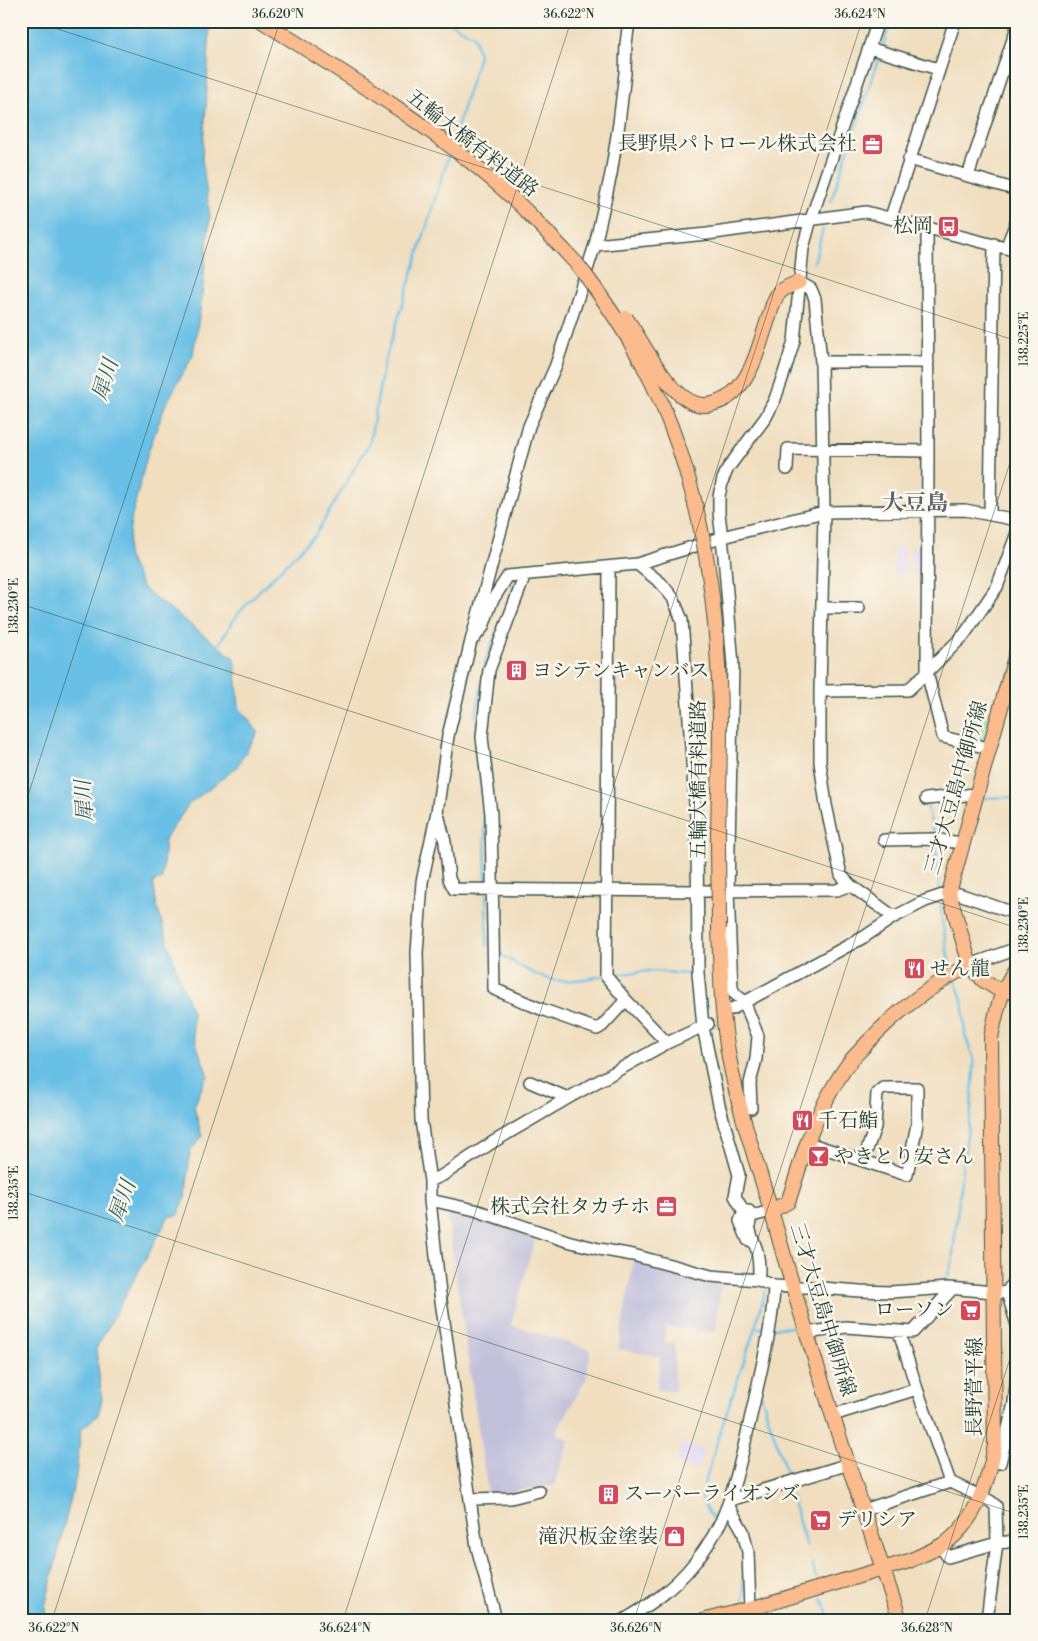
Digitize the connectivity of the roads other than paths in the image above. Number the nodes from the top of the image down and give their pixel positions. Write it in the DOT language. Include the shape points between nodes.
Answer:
graph roads {
  1 [pos="262,21"];
  2 [pos="629,21"];
  3 [pos="878,21"];
  4 [pos="955,21"];
  5 [pos="1017,27"];
  6 [pos="869,48"];
  7 [pos="938,69"];
  8 [pos="909,159"];
  9 [pos="968,176"];
  10 [pos="1017,190"];
  11 [pos="891,217"];
  12 [pos="812,219"];
  13 [pos="1017,220"];
  14 [pos="927,228"];
  15 [pos="595,245"];
  16 [pos="1006,248"];
  17 [pos="577,264"];
  18 [pos="799,282"];
  19 [pos="821,362"];
  20 [pos="928,362"];
  21 [pos="822,450"];
  22 [pos="928,451"];
  23 [pos="788,469"];
  24 [pos="927,510"];
  25 [pos="824,512"];
  26 [pos="990,514"];
  27 [pos="1017,520"];
  28 [pos="1017,533"];
  29 [pos="722,538"];
  30 [pos="637,564"];
  31 [pos="609,567"];
  32 [pos="525,575"];
  33 [pos="822,608"];
  34 [pos="859,608"];
  35 [pos="471,641"];
  36 [pos="1017,650"];
  37 [pos="927,672"];
  38 [pos="820,691"];
  39 [pos="1011,694"];
  40 [pos="988,748"];
  41 [pos="976,794"];
  42 [pos="926,799"];
  43 [pos="437,812"];
  44 [pos="884,840"];
  45 [pos="962,843"];
  46 [pos="850,885"];
  47 [pos="493,889"];
  48 [pos="607,890"];
  49 [pos="696,891"];
  50 [pos="728,891"];
  51 [pos="949,893"];
  52 [pos="1017,914"];
  53 [pos="894,917"];
  54 [pos="1017,948"];
  55 [pos="970,966"];
  56 [pos="1017,967"];
  57 [pos="1002,992"];
  58 [pos="1017,993"];
  59 [pos="626,1000"];
  60 [pos="744,1001"];
  61 [pos="732,1009"];
  62 [pos="706,1025"];
  63 [pos="666,1043"];
  64 [pos="530,1082"];
  65 [pos="568,1098"];
  66 [pos="751,1108"];
  67 [pos="808,1143"];
  68 [pos="863,1161"];
  69 [pos="430,1181"];
  70 [pos="430,1200"];
  71 [pos="771,1210"];
  72 [pos="744,1212"];
  73 [pos="758,1259"];
  74 [pos="1017,1276"];
  75 [pos="758,1280"];
  76 [pos="774,1286"];
  77 [pos="792,1287"];
  78 [pos="946,1288"];
  79 [pos="1006,1293"];
  80 [pos="1017,1325"];
  81 [pos="899,1332"];
  82 [pos="807,1333"];
  83 [pos="1017,1376"];
  84 [pos="917,1388"];
  85 [pos="834,1415"];
  86 [pos="1000,1463"];
  87 [pos="849,1464"];
  88 [pos="950,1482"];
  89 [pos="540,1491"];
  90 [pos="980,1497"];
  91 [pos="471,1499"];
  92 [pos="729,1502"];
  93 [pos="864,1510"];
  94 [pos="1017,1541"];
  95 [pos="997,1544"];
  96 [pos="940,1546"];
  97 [pos="883,1568"];
  98 [pos="750,1609"];
  99 [pos="729,1617"];
  100 [pos="496,1620"];
  101 [pos="624,1620"];
  102 [pos="704,1620"];
  103 [pos="900,1620"];
  104 [pos="987,1620"];
  1 -- 17 [label="main road, 五輪大橋有料道路" via="458,153 513,198"];
  2 -- 15 [label="street" via="619,123"];
  3 -- 6 [label="street"];
  4 -- 7 [label="street"];
  5 -- 9 [label="street"];
  6 -- 7 [label="street"];
  6 -- 12 [label="street"];
  7 -- 8 [label="street"];
  8 -- 9 [label="street"];
  8 -- 11 [label="street"];
  9 -- 10 [label="street"];
  11 -- 12 [label="street" via="866,212"];
  11 -- 14 [label="street"];
  12 -- 15 [label="street"];
  12 -- 18 [label="street" via="803,248"];
  13 -- 16 [label="street"];
  14 -- 16 [label="street"];
  14 -- 20 [label="street"];
  15 -- 35 [label="street" via="556,365 528,426"];
  16 -- 26 [label="street"];
  17 -- 18 [label="main road, bridge" via="619,309 668,383 696,404 706,405 727,398 738,388 748,374 774,301 788,286"];
  17 -- 71 [label="main road, 五輪大橋有料道路, bridge" via="616,318 650,378 678,446 698,514 711,586 718,663 722,1002 729,1057 750,1143"];
  18 -- 19 [label="street" via="811,289 815,299"];
  18 -- 29 [label="street" via="794,341 775,399 723,479 719,496"];
  19 -- 20 [label="street"];
  19 -- 21 [label="street"];
  20 -- 22 [label="street"];
  21 -- 22 [label="street"];
  21 -- 23 [label="street" via="788,449"];
  21 -- 25 [label="street"];
  22 -- 24 [label="street"];
  24 -- 25 [label="street"];
  24 -- 26 [label="street"];
  24 -- 37 [label="street"];
  25 -- 29 [label="street"];
  25 -- 33 [label="street"];
  26 -- 27 [label="street"];
  28 -- 37 [label="street" via="997,587 964,635"];
  29 -- 30 [label="street"];
  29 -- 50 [label="street" via="733,665"];
  30 -- 31 [label="street"];
  30 -- 49 [label="street" via="661,583 673,598 682,620 696,822"];
  31 -- 32 [label="street"];
  31 -- 48 [label="street"];
  32 -- 35 [label="street" via="508,576 492,601 483,627"];
  32 -- 47 [label="street" via="493,656 486,694 482,737 491,814"];
  33 -- 34 [label="street"];
  33 -- 38 [label="street"];
  35 -- 43 [label="street" via="448,736"];
  36 -- 39 [label="main road, 三才大豆島中御所線"];
  37 -- 38 [label="street" via="908,690"];
  37 -- 40 [label="street" via="943,737"];
  38 -- 46 [label="street" via="820,762 826,805 840,875"];
  39 -- 40 [label="main road, 三才大豆島中御所線"];
  40 -- 41 [label="main road, 三才大豆島中御所線"];
  41 -- 42 [label="street"];
  41 -- 45 [label="main road, 三才大豆島中御所線"];
  43 -- 47 [label="street" via="445,842 449,879 454,888"];
  43 -- 69 [label="street" via="422,882 417,953 421,1120"];
  44 -- 45 [label="street" via="934,839"];
  45 -- 51 [label="main road, 三才大豆島中御所線"];
  46 -- 50 [label="street" via="837,890"];
  46 -- 53 [label="street"];
  47 -- 48 [label="street"];
  47 -- 59 [label="street" via="494,989 541,1010 597,1029"];
  48 -- 49 [label="street"];
  48 -- 59 [label="street" via="606,976"];
  49 -- 50 [label="street"];
  49 -- 62 [label="street" via="698,973"];
  50 -- 60 [label="street" via="732,988"];
  51 -- 52 [label="street"];
  51 -- 53 [label="street"];
  51 -- 55 [label="main road, 三才大豆島中御所線"];
  53 -- 60 [label="street" via="864,937"];
  54 -- 55 [label="street"];
  55 -- 57 [label="main road" via="983,980"];
  55 -- 67 [label="main road, 三才大豆島中御所線" via="902,1008 849,1063 826,1101"];
  56 -- 57 [label="main road, 長野菅平線"];
  57 -- 58 [label="street"];
  57 -- 79 [label="main road, 長野菅平線" via="991,1038"];
  59 -- 63 [label="street"];
  60 -- 61 [label="street"];
  60 -- 66 [label="street" via="758,1036 750,1083"];
  62 -- 63 [label="street"];
  62 -- 72 [label="street" via="720,1105 739,1175 735,1196"];
  63 -- 65 [label="street"];
  64 -- 65 [label="street"];
  65 -- 69 [label="street"];
  67 -- 68 [label="street"];
  67 -- 71 [label="main road, 三才大豆島中御所線" via="788,1202"];
  68 -- 68 [label="street" via="875,1127 877,1093 883,1088 918,1088 917,1124 908,1175"];
  69 -- 70 [label="street"];
  70 -- 75 [label="street" via="476,1210 599,1249 633,1254 711,1276"];
  70 -- 91 [label="street" via="440,1294"];
  71 -- 72 [label="street"];
  71 -- 73 [label="street" via="750,1220"];
  71 -- 77 [label="main road, 三才大豆島中御所線"];
  72 -- 73 [label="street" via="740,1224"];
  73 -- 75 [label="street"];
  74 -- 79 [label="street"];
  75 -- 76 [label="street"];
  76 -- 77 [label="street"];
  76 -- 92 [label="street" via="774,1307 763,1362"];
  77 -- 78 [label="street" via="890,1292"];
  77 -- 82 [label="main road, 三才大豆島中御所線"];
  78 -- 79 [label="street"];
  78 -- 81 [label="street" via="913,1332"];
  79 -- 80 [label="street"];
  79 -- 90 [label="main road, 長野菅平線" via="995,1445 988,1479"];
  81 -- 82 [label="street" via="846,1327"];
  81 -- 84 [label="street"];
  82 -- 85 [label="main road, 三才大豆島中御所線"];
  83 -- 86 [label="street"];
  84 -- 85 [label="street"];
  84 -- 88 [label="street"];
  85 -- 87 [label="main road, 三才大豆島中御所線"];
  87 -- 92 [label="street"];
  87 -- 93 [label="main road, 三才大豆島中御所線"];
  88 -- 90 [label="street"];
  88 -- 93 [label="street"];
  89 -- 91 [label="street" via="511,1498"];
  90 -- 95 [label="street" via="996,1506"];
  90 -- 96 [label="main road, 長野菅平線" via="960,1529"];
  91 -- 100 [label="street" via="477,1547"];
  92 -- 98 [label="street" via="743,1531 748,1552"];
  92 -- 101 [label="street" via="711,1540 690,1568 668,1590"];
  93 -- 97 [label="main road, 三才大豆島中御所線"];
  94 -- 95 [label="street"];
  95 -- 96 [label="street" via="948,1556"];
  95 -- 104 [label="street"];
  96 -- 97 [label="main road, 長野菅平線" via="909,1561"];
  97 -- 98 [label="main road, 長野菅平線"];
  97 -- 103 [label="main road, 三才大豆島中御所線"];
  98 -- 99 [label="main road, 長野菅平線"];
  99 -- 102 [label="main road, 長野菅平線"];
}
